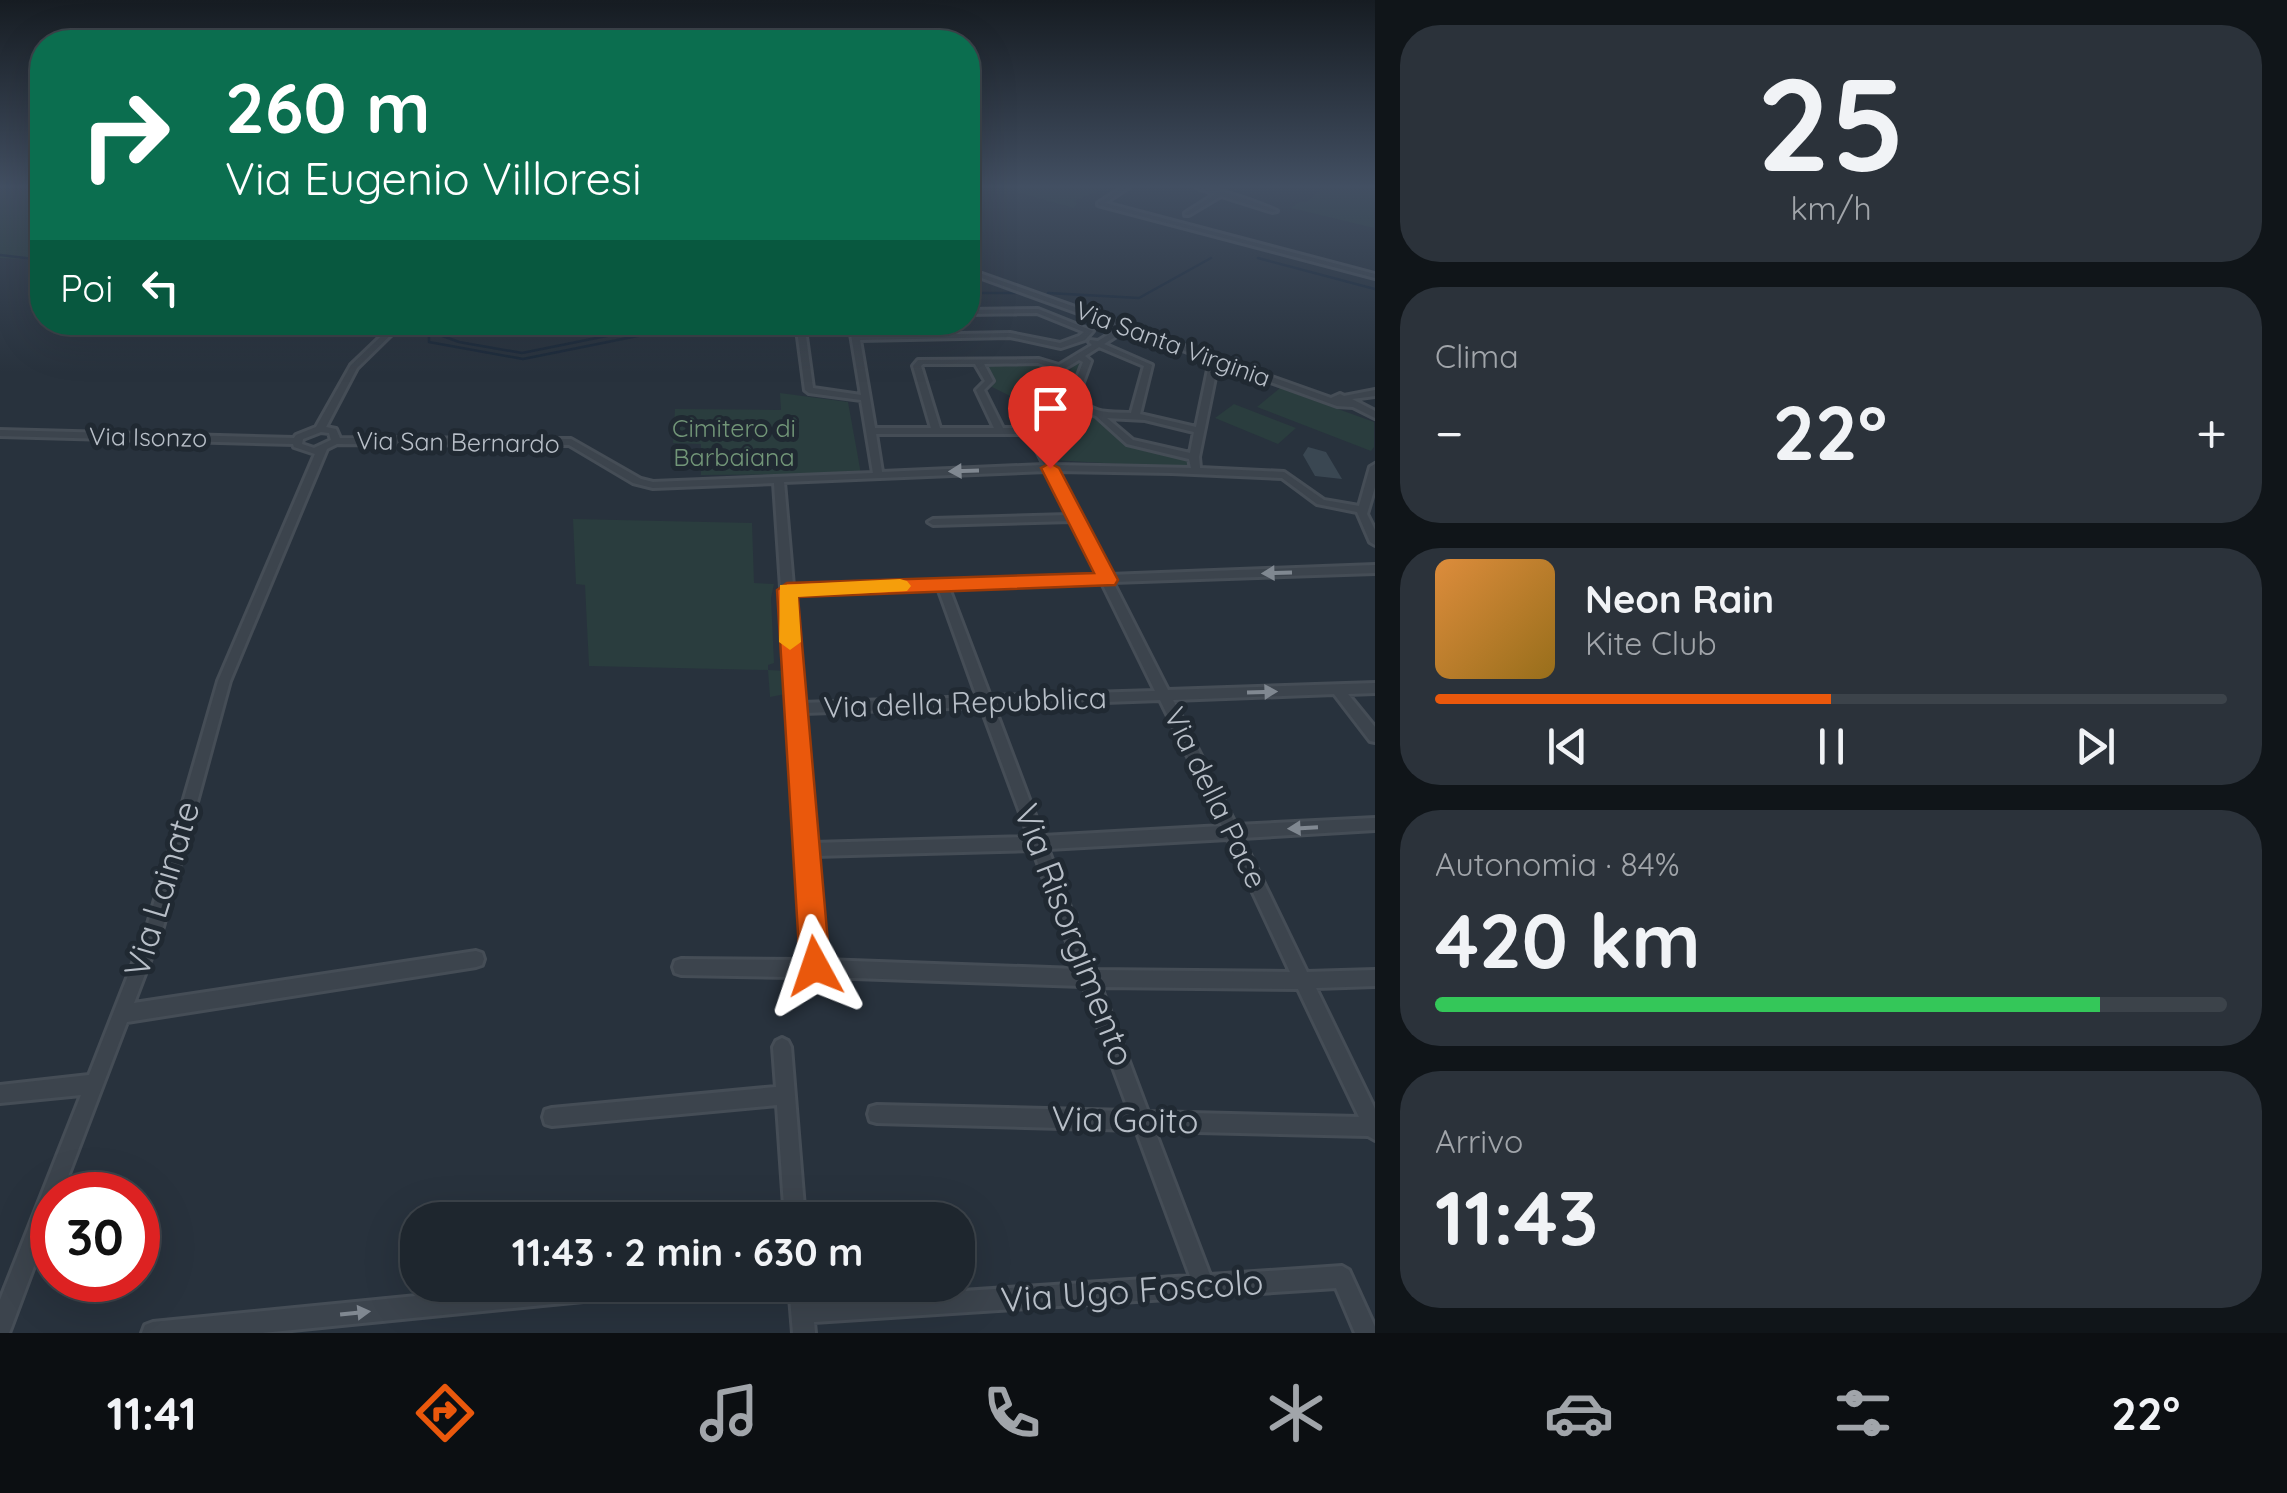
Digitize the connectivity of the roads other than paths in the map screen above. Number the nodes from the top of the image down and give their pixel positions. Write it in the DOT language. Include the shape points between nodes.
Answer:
graph roads {
  1 [pos="1272,249"];
  2 [pos="980,274"];
  3 [pos="1374,276"];
  4 [pos="980,312"];
  5 [pos="1126,327"];
  6 [pos="387,335"];
  7 [pos="802,335"];
  8 [pos="855,335"];
  9 [pos="856,338"];
  10 [pos="1082,338"];
  11 [pos="1098,344"];
  12 [pos="1078,355"];
  13 [pos="1214,360"];
  14 [pos="979,362"];
  15 [pos="1060,368"];
  16 [pos="866,398"];
  17 [pos="1353,399"];
  18 [pos="1374,415"];
  19 [pos="1100,416"];
  20 [pos="1135,416"];
  21 [pos="320,429"];
  22 [pos="936,430"];
  23 [pos="1000,430"];
  24 [pos="871,431"];
  25 [pos="1034,431"];
  26 [pos="1200,431"];
  27 [pos="0,433"];
  28 [pos="296,441"];
  29 [pos="329,445"];
  30 [pos="1194,457"];
  31 [pos="1374,467"];
  32 [pos="1050,468"];
  33 [pos="1196,471"];
  34 [pos="878,475"];
  35 [pos="779,479"];
  36 [pos="1366,517"];
  37 [pos="1074,518"];
  38 [pos="932,522"];
  39 [pos="1374,542"];
  40 [pos="1374,569"];
  41 [pos="1107,580"];
  42 [pos="942,585"];
  43 [pos="787,590"];
  44 [pos="1374,688"];
  45 [pos="1338,690"];
  46 [pos="1164,695"];
  47 [pos="986,704"];
  48 [pos="795,708"];
  49 [pos="1374,737"];
  50 [pos="1374,824"];
  51 [pos="1232,832"];
  52 [pos="1039,843"];
  53 [pos="804,850"];
  54 [pos="476,958"];
  55 [pos="815,966"];
  56 [pos="681,967"];
  57 [pos="1091,978"];
  58 [pos="1374,978"];
  59 [pos="1302,981"];
  60 [pos="122,1014"];
  61 [pos="782,1047"];
  62 [pos="94,1084"];
  63 [pos="0,1094"];
  64 [pos="786,1096"];
  65 [pos="878,1114"];
  66 [pos="552,1117"];
  67 [pos="1144,1120"];
  68 [pos="1374,1128"];
  69 [pos="794,1202"];
  70 [pos="1204,1286"];
  71 [pos="464,1302"];
  72 [pos="803,1322"];
  73 [pos="0,1328"];
  74 [pos="153,1333"];
  75 [pos="1366,1333"];
  1 -- 3 [label="street"];
  2 -- 5 [label="street, Via Santa Virginia"];
  4 -- 10 [label="street" via="1038,312 1086,328 1090,333"];
  5 -- 11 [label="street"];
  5 -- 13 [label="street, Via Santa Virginia"];
  6 -- 21 [label="street" via="354,367"];
  7 -- 16 [label="street" via="809,390"];
  8 -- 9 [label="street"];
  9 -- 10 [label="street" via="1010,335 1065,346"];
  9 -- 16 [label="street"];
  10 -- 11 [label="street"];
  11 -- 12 [label="street"];
  11 -- 20 [label="street" via="1148,365"];
  12 -- 15 [label="street"];
  12 -- 19 [label="street" via="1087,361 1074,396"];
  13 -- 17 [label="street, Via Santa Virginia" via="1311,393"];
  13 -- 26 [label="street"];
  14 -- 15 [label="street" via="1038,361"];
  14 -- 22 [label="street" via="917,366"];
  14 -- 23 [label="street" via="989,381 980,390"];
  15 -- 25 [label="street"];
  16 -- 24 [label="street"];
  17 -- 18 [label="street, Via Santa Virginia"];
  19 -- 20 [label="street"];
  19 -- 30 [label="street" via="1130,442"];
  20 -- 26 [label="street"];
  21 -- 28 [label="street"];
  21 -- 29 [label="street" via="333,431"];
  22 -- 23 [label="street"];
  22 -- 24 [label="street"];
  23 -- 25 [label="street"];
  24 -- 34 [label="street"];
  25 -- 32 [label="street, Via della Pace"];
  26 -- 30 [label="street"];
  27 -- 28 [label="street, Via Isonzo"];
  28 -- 29 [label="street, Via San Bernardo" via="300,448"];
  29 -- 35 [label="street, Via San Bernardo" via="571,442 644,484"];
  29 -- 60 [label="street, Via Lainate" via="224,681 155,927"];
  30 -- 33 [label="street"];
  31 -- 36 [label="street"];
  32 -- 33 [label="street, Via San Bernardo"];
  32 -- 34 [label="street, Via San Bernardo, one-way"];
  32 -- 37 [label="street, Via della Pace"];
  33 -- 36 [label="street, Via San Bernardo" via="1290,476 1328,505"];
  34 -- 35 [label="street, Via San Bernardo"];
  35 -- 43 [label="street"];
  36 -- 39 [label="street"];
  37 -- 38 [label="street"];
  37 -- 41 [label="street, Via della Pace"];
  40 -- 41 [label="street, one-way"];
  41 -- 42 [label="street"];
  41 -- 46 [label="street, Via della Pace"];
  42 -- 43 [label="street"];
  42 -- 47 [label="street, Via Risorgimento"];
  43 -- 48 [label="street"];
  44 -- 45 [label="street, Via della Repubblica"];
  46 -- 45 [label="street, Via della Repubblica, one-way"];
  45 -- 49 [label="street"];
  46 -- 47 [label="street, Via della Repubblica"];
  46 -- 51 [label="street, Via della Pace"];
  47 -- 48 [label="street, Via della Repubblica"];
  47 -- 52 [label="street, Via Risorgimento"];
  48 -- 53 [label="street"];
  50 -- 51 [label="street, one-way"];
  51 -- 52 [label="street"];
  51 -- 59 [label="street, Via della Pace"];
  52 -- 53 [label="street"];
  52 -- 57 [label="street, Via Risorgimento"];
  53 -- 55 [label="street"];
  54 -- 60 [label="street"];
  55 -- 56 [label="street"];
  55 -- 57 [label="street"];
  57 -- 59 [label="street"];
  57 -- 67 [label="street, Via Risorgimento"];
  58 -- 59 [label="street"];
  59 -- 68 [label="street, Via della Pace"];
  60 -- 62 [label="street, Via Lainate"];
  61 -- 64 [label="street"];
  62 -- 63 [label="street"];
  62 -- 73 [label="street, Via Lainate"];
  64 -- 66 [label="street"];
  64 -- 69 [label="street"];
  65 -- 67 [label="street, Via Goito"];
  67 -- 68 [label="street, Via Goito"];
  67 -- 70 [label="street, Via Risorgimento"];
  70 -- 72 [label="street, Via Ugo Foscolo"];
  70 -- 75 [label="street, Via Ugo Foscolo" via="1342,1277"];
  74 -- 71 [label="street, one-way"];
}
